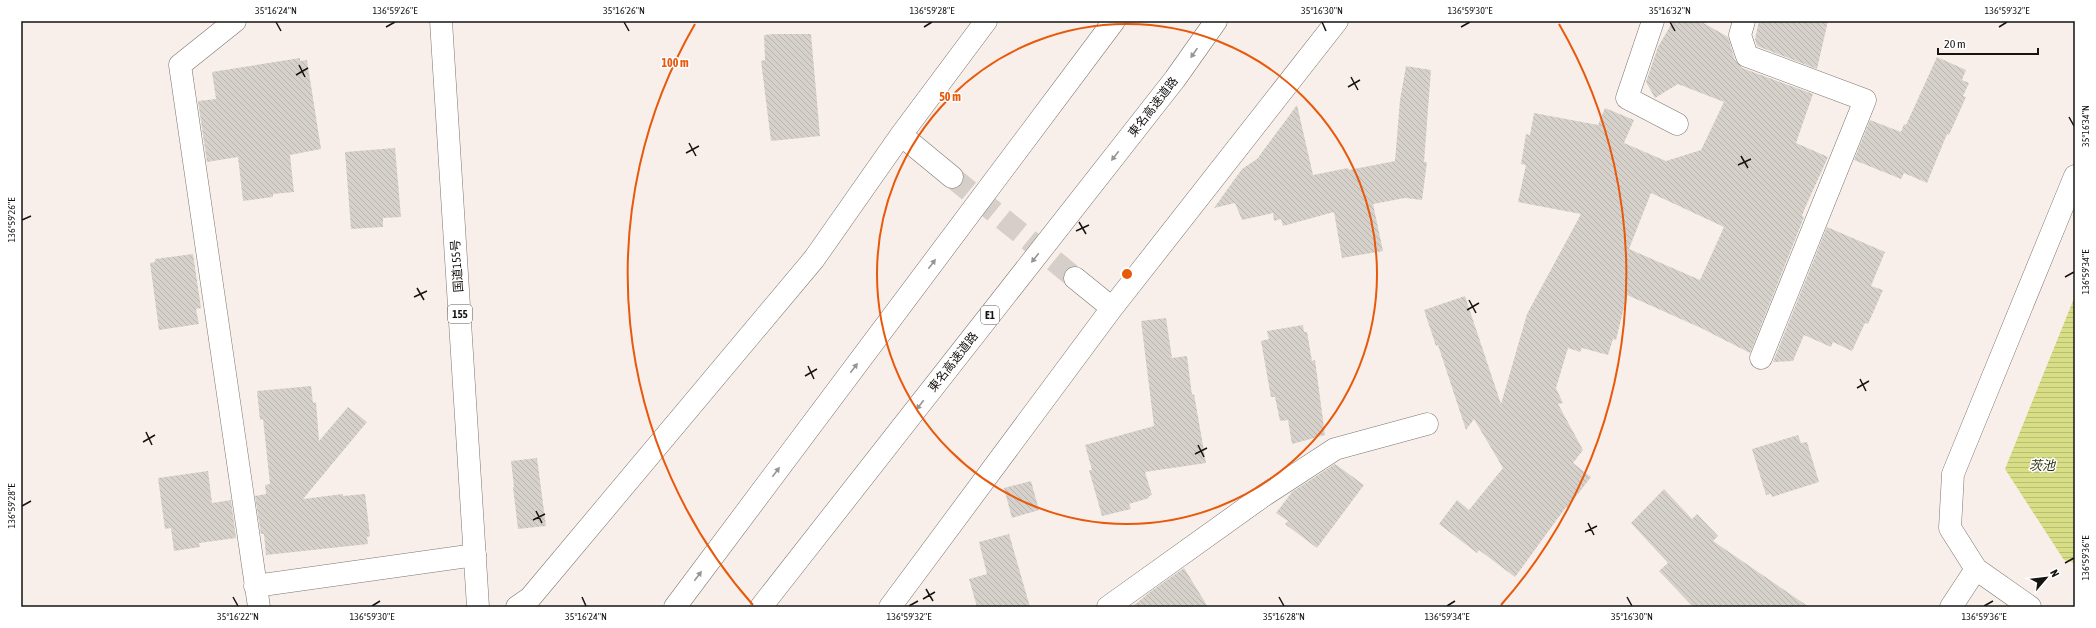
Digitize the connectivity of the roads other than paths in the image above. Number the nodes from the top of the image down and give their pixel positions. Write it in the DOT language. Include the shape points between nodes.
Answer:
graph roads {
  1 [pos="235,21"];
  2 [pos="441,21"];
  3 [pos="986,21"];
  4 [pos="1114,21"];
  5 [pos="1216,21"];
  6 [pos="1337,21"];
  7 [pos="1653,21"];
  8 [pos="1744,21"];
  9 [pos="1677,124"];
  10 [pos="901,135"];
  11 [pos="2075,176"];
  12 [pos="952,177"];
  13 [pos="1075,278"];
  14 [pos="1112,308"];
  15 [pos="1761,358"];
  16 [pos="1427,424"];
  17 [pos="475,556"];
  18 [pos="1976,569"];
  19 [pos="256,586"];
  20 [pos="259,607"];
  21 [pos="478,607"];
  22 [pos="517,607"];
  23 [pos="675,607"];
  24 [pos="761,607"];
  25 [pos="890,607"];
  26 [pos="1108,607"];
  27 [pos="1951,607"];
  28 [pos="2030,607"];
  1 -- 19 [label="main road" via="180,65"];
  2 -- 17 [label="main road, 国道155号 / 155"];
  3 -- 10 [label="main road"];
  23 -- 4 [label="main road, one-way"];
  5 -- 24 [label="main road, 東名高速道路 / E1, one-way" via="1175,79"];
  6 -- 14 [label="main road"];
  7 -- 9 [label="main road" via="1627,98"];
  8 -- 15 [label="main road" via="1740,35 1748,56 1866,100"];
  10 -- 12 [label="main road"];
  10 -- 22 [label="main road" via="814,259 530,598"];
  11 -- 18 [label="main road" via="1953,474 1950,528"];
  13 -- 14 [label="main road"];
  14 -- 25 [label="main road"];
  16 -- 26 [label="main road" via="1335,449 1263,496"];
  17 -- 19 [label="main road"];
  17 -- 21 [label="main road, 国道155号 / 155"];
  18 -- 27 [label="main road"];
  18 -- 28 [label="main road"];
  19 -- 20 [label="main road"];
}
